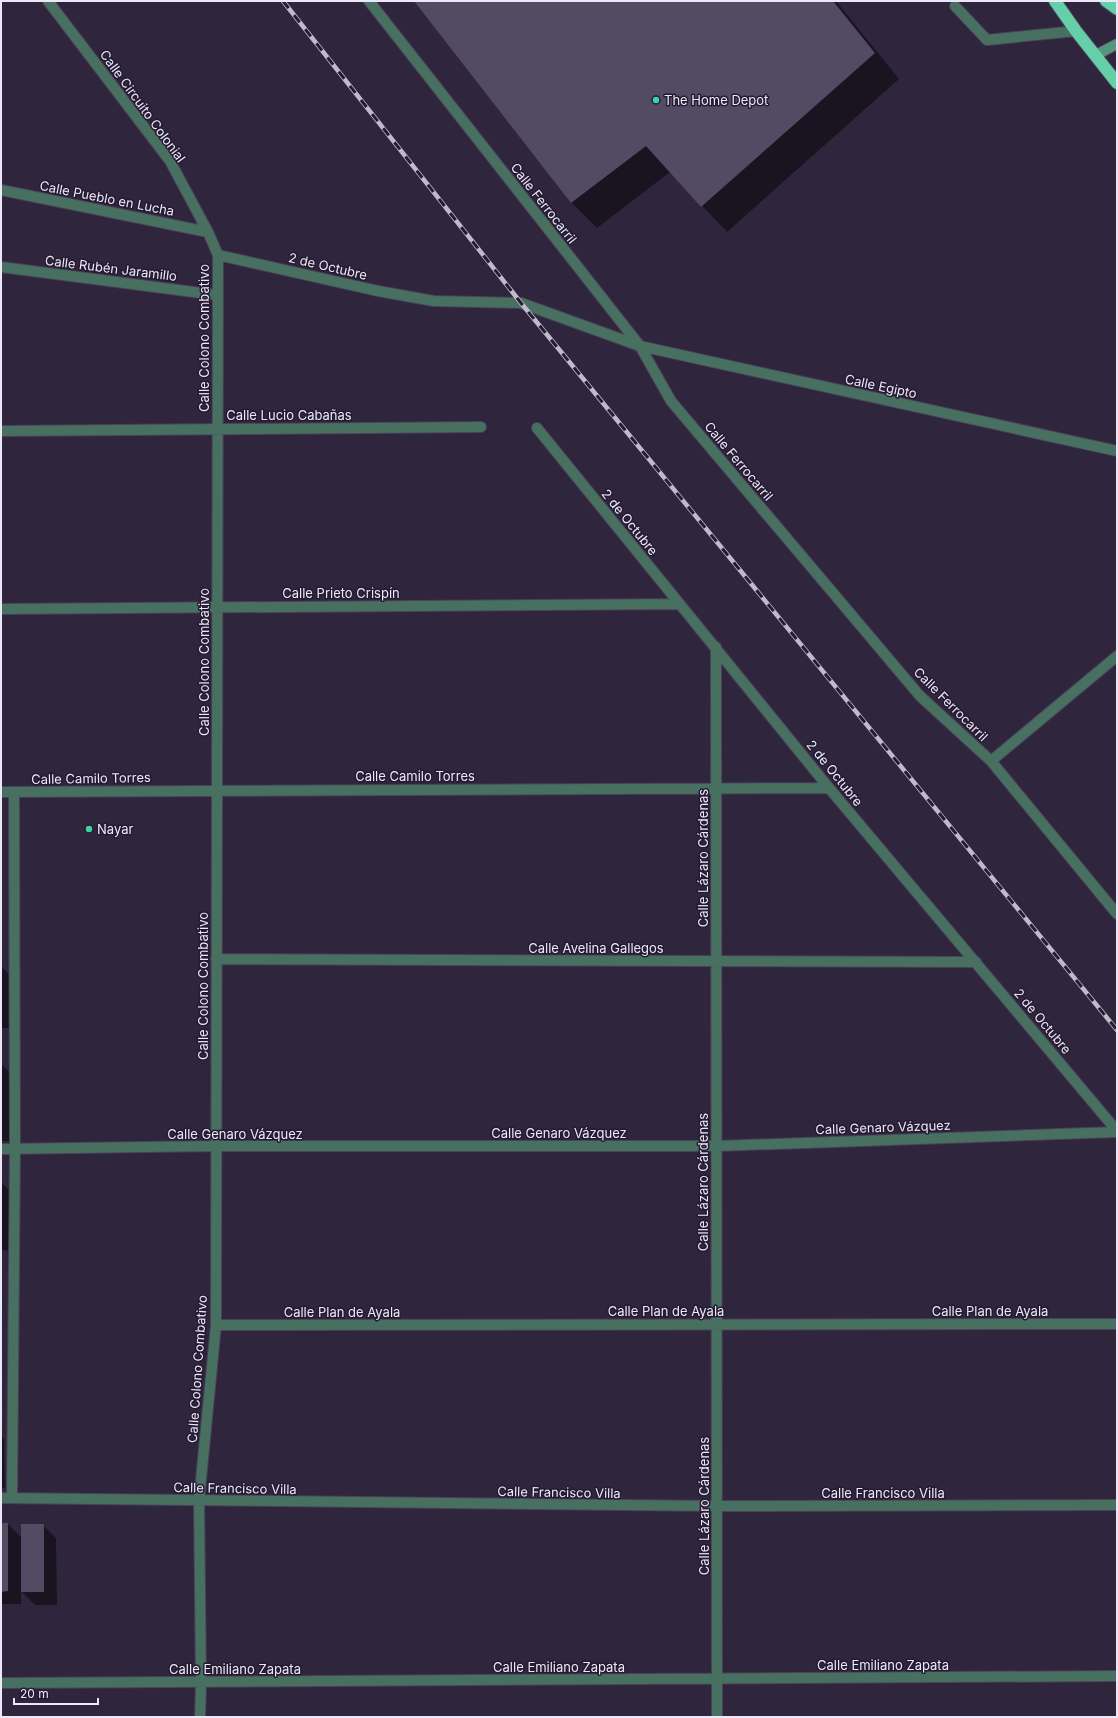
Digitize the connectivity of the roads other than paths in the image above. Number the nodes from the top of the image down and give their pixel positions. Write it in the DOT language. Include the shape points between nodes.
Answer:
graph roads {
  1 [pos="48,1"];
  2 [pos="369,1"];
  3 [pos="1056,1"];
  4 [pos="1106,1"];
  5 [pos="956,3"];
  6 [pos="1117,9"];
  7 [pos="1076,30"];
  8 [pos="1117,44"];
  9 [pos="1096,55"];
  10 [pos="1117,83"];
  11 [pos="1,190"];
  12 [pos="208,232"];
  13 [pos="218,255"];
  14 [pos="1,267"];
  15 [pos="217,295"];
  16 [pos="640,346"];
  17 [pos="481,427"];
  18 [pos="537,428"];
  19 [pos="217,429"];
  20 [pos="1,431"];
  21 [pos="1117,451"];
  22 [pos="680,604"];
  23 [pos="217,606"];
  24 [pos="1,608"];
  25 [pos="716,647"];
  26 [pos="1117,656"];
  27 [pos="990,761"];
  28 [pos="716,788"];
  29 [pos="829,788"];
  30 [pos="217,790"];
  31 [pos="1,792"];
  32 [pos="14,792"];
  33 [pos="1117,914"];
  34 [pos="216,959"];
  35 [pos="716,961"];
  36 [pos="976,962"];
  37 [pos="1117,1131"];
  38 [pos="216,1146"];
  39 [pos="716,1146"];
  40 [pos="1,1149"];
  41 [pos="15,1149"];
  42 [pos="717,1324"];
  43 [pos="1117,1324"];
  44 [pos="216,1325"];
  45 [pos="1,1498"];
  46 [pos="12,1498"];
  47 [pos="199,1500"];
  48 [pos="1117,1505"];
  49 [pos="717,1506"];
  50 [pos="1117,1676"];
  51 [pos="717,1678"];
  52 [pos="1,1683"];
  53 [pos="201,1683"];
  54 [pos="200,1717"];
  55 [pos="717,1717"];
  1 -- 12 [label="street, Calle Circuito Colonial" via="170,161"];
  2 -- 16 [label="street, Calle Ferrocarril"];
  3 -- 7 [label="highway"];
  4 -- 6 [label="highway"];
  5 -- 7 [label="street" via="987,40"];
  7 -- 9 [label="highway"];
  8 -- 9 [label="street"];
  9 -- 10 [label="highway"];
  11 -- 12 [label="street, Calle Pueblo en Lucha"];
  12 -- 13 [label="street, Calle Circuito Colonial"];
  13 -- 15 [label="street, Calle Colono Combativo"];
  13 -- 16 [label="street, 2 de Octubre" via="434,301 521,303"];
  14 -- 15 [label="street, Calle Rubén Jaramillo"];
  15 -- 19 [label="street, Calle Colono Combativo"];
  16 -- 21 [label="street, Calle Egipto"];
  16 -- 27 [label="street, Calle Ferrocarril" via="671,401 920,696"];
  17 -- 19 [label="street, Calle Lucio Cabañas"];
  18 -- 22 [label="street, 2 de Octubre"];
  19 -- 20 [label="street, Calle Lucio Cabañas"];
  19 -- 23 [label="street, Calle Colono Combativo"];
  22 -- 23 [label="street, Calle Prieto Crispín"];
  22 -- 25 [label="street, 2 de Octubre"];
  23 -- 24 [label="street, Calle Prieto Crispín"];
  23 -- 30 [label="street, Calle Colono Combativo"];
  25 -- 28 [label="street, Calle Lázaro Cárdenas"];
  25 -- 29 [label="street, 2 de Octubre"];
  26 -- 27 [label="street"];
  27 -- 33 [label="street, Calle Ferrocarril"];
  28 -- 29 [label="street, Calle Camilo Torres"];
  28 -- 30 [label="street, Calle Camilo Torres"];
  28 -- 35 [label="street, Calle Lázaro Cárdenas"];
  29 -- 36 [label="street, 2 de Octubre"];
  30 -- 32 [label="street, Calle Camilo Torres"];
  30 -- 34 [label="street, Calle Colono Combativo"];
  31 -- 32 [label="street, Calle Camilo Torres"];
  32 -- 41 [label="street"];
  34 -- 35 [label="street, Calle Avelina Gallegos"];
  34 -- 38 [label="street, Calle Colono Combativo"];
  35 -- 36 [label="street, Calle Avelina Gallegos"];
  35 -- 39 [label="street, Calle Lázaro Cárdenas"];
  36 -- 37 [label="street, 2 de Octubre"];
  37 -- 39 [label="street, Calle Genaro Vázquez"];
  38 -- 39 [label="street, Calle Genaro Vázquez"];
  38 -- 41 [label="street, Calle Genaro Vázquez"];
  38 -- 44 [label="street, Calle Colono Combativo"];
  39 -- 42 [label="street, Calle Lázaro Cárdenas"];
  40 -- 41 [label="street, Calle Genaro Vázquez"];
  41 -- 46 [label="street"];
  42 -- 43 [label="street, Calle Plan de Ayala"];
  42 -- 44 [label="street, Calle Plan de Ayala"];
  42 -- 49 [label="street, Calle Lázaro Cárdenas"];
  44 -- 47 [label="street, Calle Colono Combativo"];
  45 -- 46 [label="street, Calle Francisco Villa"];
  46 -- 47 [label="street, Calle Francisco Villa"];
  47 -- 49 [label="street, Calle Francisco Villa"];
  47 -- 53 [label="street, Calle Colono Combativo"];
  48 -- 49 [label="street, Calle Francisco Villa"];
  49 -- 51 [label="street, Calle Lázaro Cárdenas"];
  50 -- 51 [label="street, Calle Emiliano Zapata"];
  51 -- 53 [label="street, Calle Emiliano Zapata"];
  51 -- 55 [label="street, Calle Lázaro Cárdenas"];
  52 -- 53 [label="street, Calle Emiliano Zapata"];
  53 -- 54 [label="street, Calle Colono Combativo"];
}
